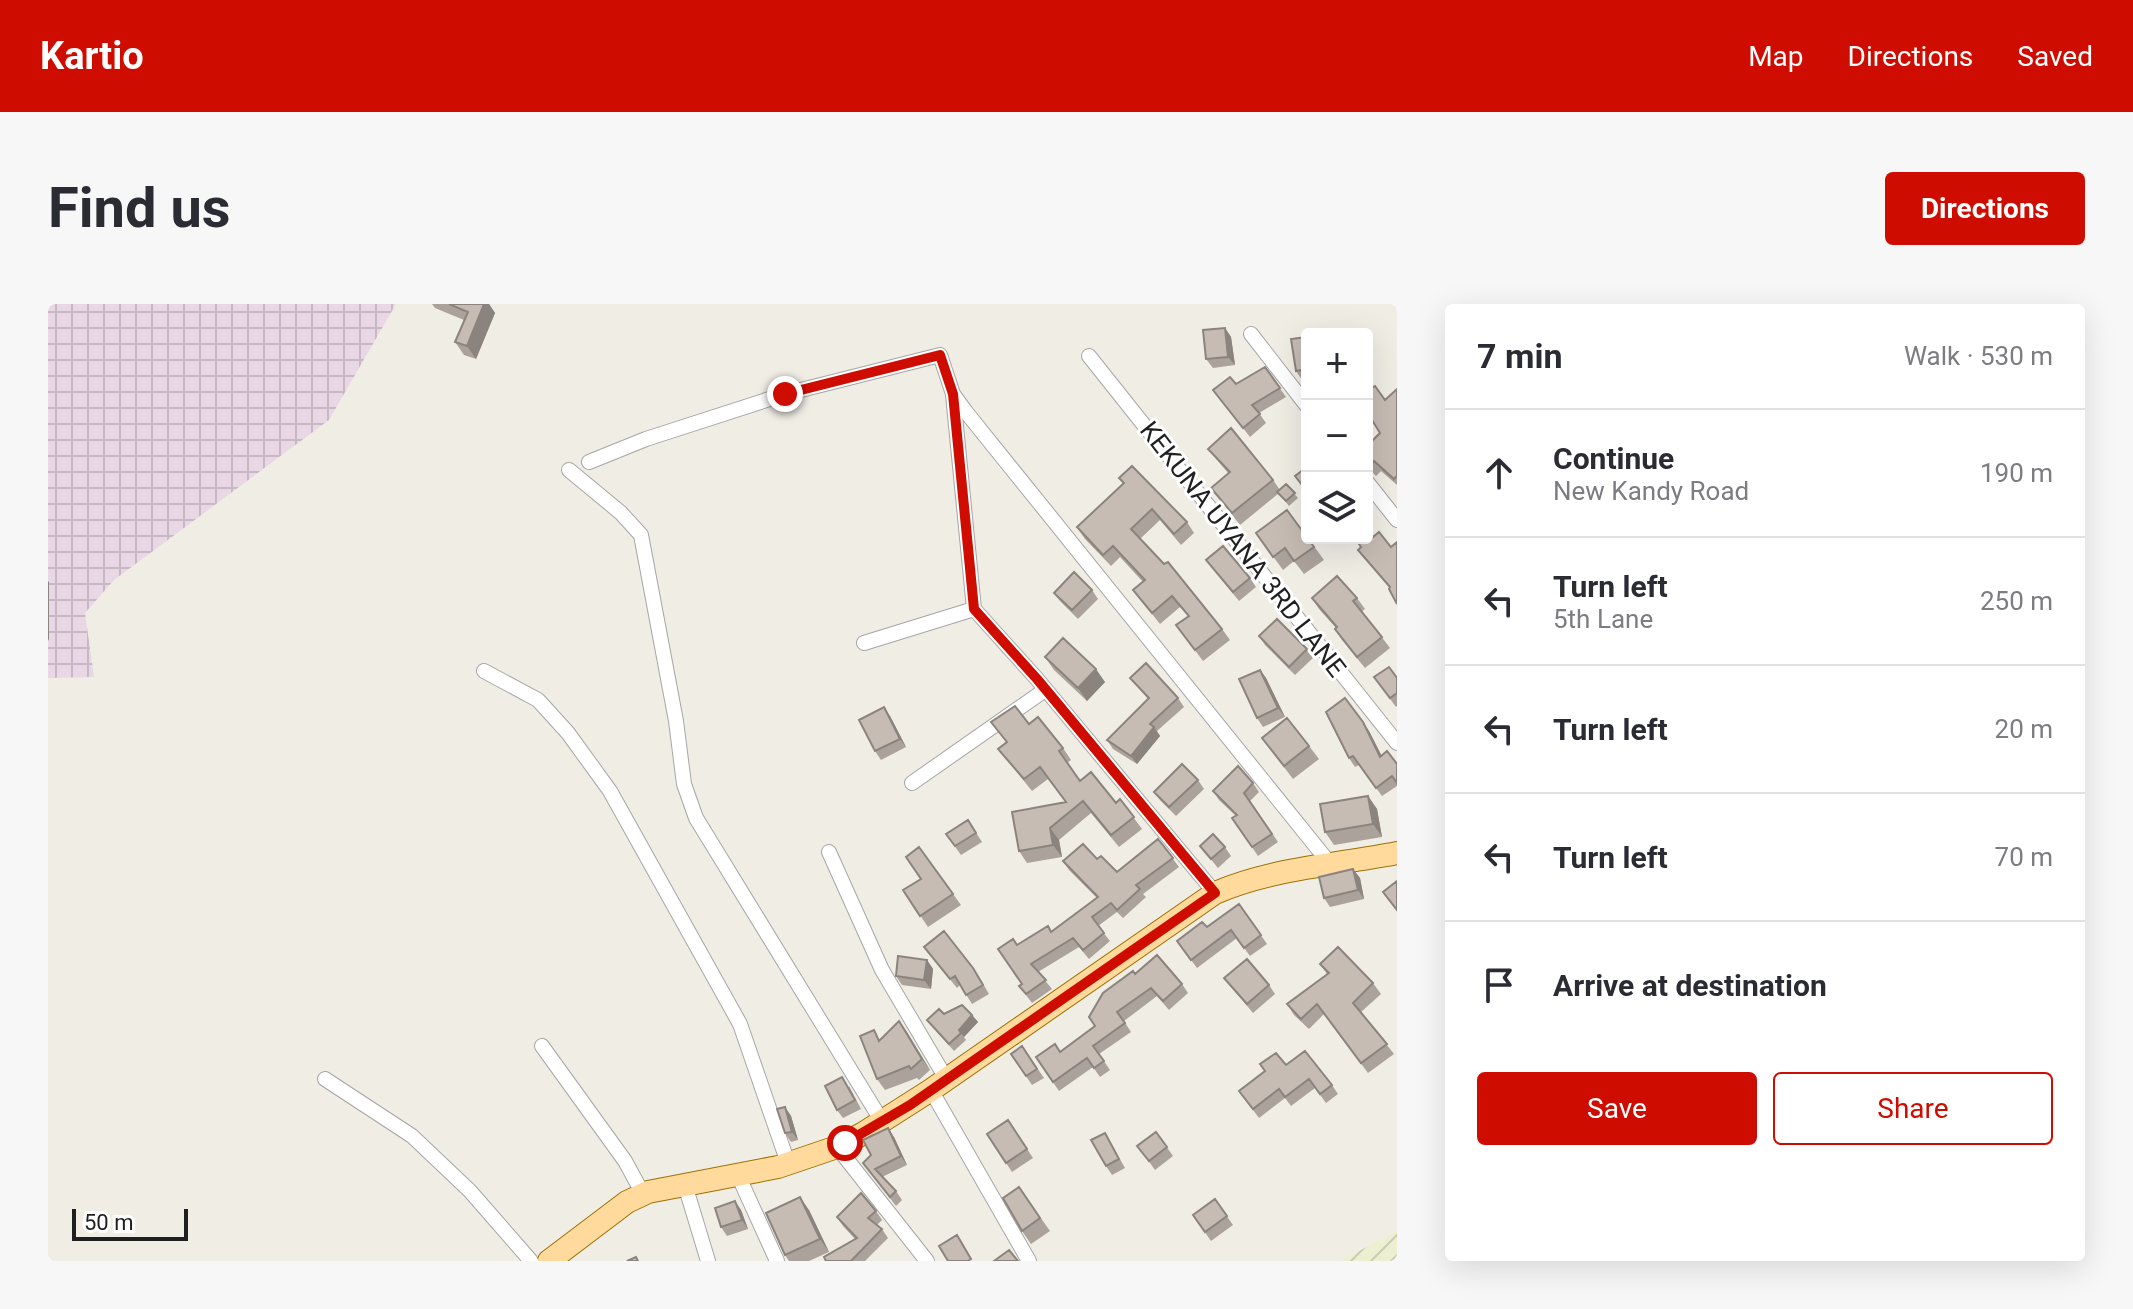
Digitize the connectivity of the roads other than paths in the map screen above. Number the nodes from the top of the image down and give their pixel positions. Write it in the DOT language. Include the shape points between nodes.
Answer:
graph roads {
  1 [pos="1251,334"];
  2 [pos="1089,356"];
  3 [pos="953,394"];
  4 [pos="1302,400"];
  5 [pos="589,462"];
  6 [pos="569,470"];
  7 [pos="1373,490"];
  8 [pos="1397,520"];
  9 [pos="974,609"];
  10 [pos="864,643"];
  11 [pos="484,671"];
  12 [pos="1045,690"];
  13 [pos="1397,743"];
  14 [pos="912,783"];
  15 [pos="829,852"];
  16 [pos="1397,853"];
  17 [pos="1331,865"];
  18 [pos="1215,893"];
  19 [pos="542,1046"];
  20 [pos="325,1079"];
  21 [pos="939,1085"];
  22 [pos="883,1123"];
  23 [pos="837,1147"];
  24 [pos="788,1163"];
  25 [pos="738,1175"];
  26 [pos="685,1185"];
  27 [pos="643,1194"];
  28 [pos="554,1259"];
  29 [pos="531,1261"];
  30 [pos="708,1261"];
  31 [pos="777,1261"];
  32 [pos="927,1261"];
  33 [pos="1029,1261"];
  1 -- 4 [label="street"];
  2 -- 13 [label="street, KEKUNA UYANA 3RD LANE"];
  3 -- 5 [label="street" via="940,355 785,394"];
  3 -- 9 [label="street"];
  3 -- 17 [label="street"];
  6 -- 22 [label="street" via="641,535 684,784 696,818"];
  7 -- 8 [label="street"];
  9 -- 10 [label="street"];
  9 -- 12 [label="street"];
  11 -- 24 [label="street" via="538,700 610,791 740,1024"];
  12 -- 14 [label="street"];
  12 -- 18 [label="street"];
  15 -- 21 [label="street"];
  16 -- 17 [label="main road"];
  17 -- 18 [label="main road" via="1262,876"];
  18 -- 21 [label="main road"];
  19 -- 27 [label="street"];
  20 -- 29 [label="street" via="412,1136 470,1191"];
  21 -- 22 [label="main road"];
  21 -- 33 [label="street"];
  22 -- 23 [label="main road"];
  23 -- 24 [label="main road"];
  23 -- 32 [label="street"];
  24 -- 25 [label="main road"];
  25 -- 26 [label="main road"];
  25 -- 31 [label="street"];
  26 -- 27 [label="main road"];
  26 -- 30 [label="street"];
  27 -- 28 [label="main road" via="603,1218"];
}
